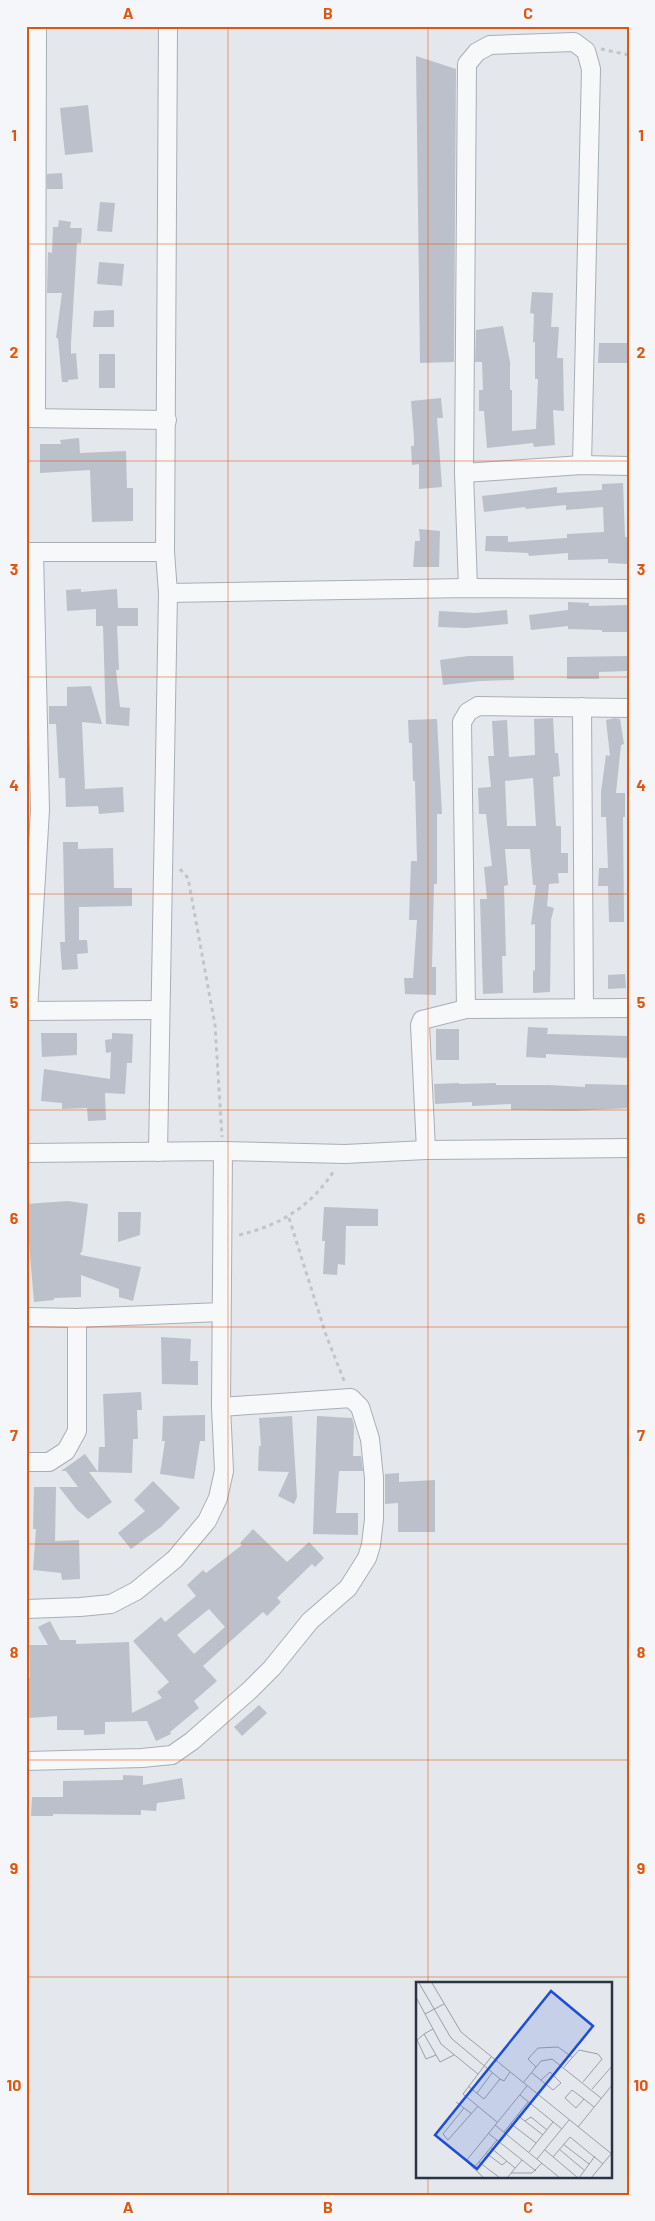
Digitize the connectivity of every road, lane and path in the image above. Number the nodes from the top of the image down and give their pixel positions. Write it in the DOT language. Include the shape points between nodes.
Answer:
graph roads {
  1 [pos="37,26"];
  2 [pos="168,26"];
  3 [pos="32,84"];
  4 [pos="32,217"];
  5 [pos="32,300"];
  6 [pos="31,418"];
  7 [pos="167,420"];
  8 [pos="582,465"];
  9 [pos="629,466"];
  10 [pos="464,473"];
  11 [pos="30,552"];
  12 [pos="166,552"];
  13 [pos="468,588"];
  14 [pos="629,589"];
  15 [pos="168,593"];
  16 [pos="32,682"];
  17 [pos="582,707"];
  18 [pos="629,708"];
  19 [pos="33,810"];
  20 [pos="163,854"];
  21 [pos="584,1008"];
  22 [pos="629,1008"];
  23 [pos="466,1009"];
  24 [pos="160,1010"];
  25 [pos="27,1011"];
  26 [pos="629,1148"];
  27 [pos="426,1150"];
  28 [pos="223,1151"];
  29 [pos="158,1152"];
  30 [pos="26,1153"];
  31 [pos="345,1154"];
  32 [pos="289,1218"];
  33 [pos="222,1238"];
  34 [pos="221,1312"];
  35 [pos="26,1317"];
  36 [pos="77,1318"];
  37 [pos="351,1398"];
  38 [pos="221,1406"];
  39 [pos="26,1462"];
  40 [pos="26,1609"];
  41 [pos="26,1761"];
  1 -- 3 [label="street"];
  2 -- 7 [label="street"];
  3 -- 4 [label="street"];
  4 -- 5 [label="street"];
  5 -- 6 [label="street"];
  6 -- 7 [label="street"];
  7 -- 12 [label="street"];
  8 -- 9 [label="street"];
  8 -- 10 [label="street"];
  8 -- 10 [label="street" via="591,69 586,51 574,42 490,45 477,52 468,64"];
  10 -- 13 [label="street"];
  11 -- 12 [label="street"];
  11 -- 16 [label="street"];
  12 -- 15 [label="street"];
  13 -- 14 [label="street"];
  13 -- 15 [label="street"];
  15 -- 20 [label="street"];
  16 -- 19 [label="street"];
  17 -- 18 [label="street"];
  17 -- 21 [label="street"];
  17 -- 23 [label="street" via="478,706 468,712 462,722"];
  19 -- 25 [label="street"];
  20 -- 24 [label="street"];
  20 -- 28 [label="path" via="188,878 191,892 215,1024"];
  21 -- 22 [label="street"];
  21 -- 23 [label="street"];
  23 -- 27 [label="street" via="427,1018 420,1025"];
  24 -- 25 [label="street"];
  24 -- 29 [label="street"];
  26 -- 27 [label="street"];
  27 -- 31 [label="street"];
  28 -- 29 [label="street"];
  28 -- 31 [label="street"];
  28 -- 33 [label="street"];
  29 -- 30 [label="street"];
  31 -- 32 [label="path" via="324,1188"];
  32 -- 33 [label="path" via="258,1231"];
  32 -- 37 [label="path" via="326,1335"];
  33 -- 34 [label="street"];
  34 -- 36 [label="street"];
  34 -- 38 [label="street"];
  35 -- 36 [label="street"];
  36 -- 39 [label="street" via="77,1431 66,1451 49,1462"];
  37 -- 38 [label="street"];
  37 -- 41 [label="street" via="360,1407 370,1440 374,1519 367,1558 343,1594 310,1621 250,1690 172,1755"];
  38 -- 40 [label="street" via="224,1472 218,1498 207,1521 175,1559 136,1591 111,1604"];
}
